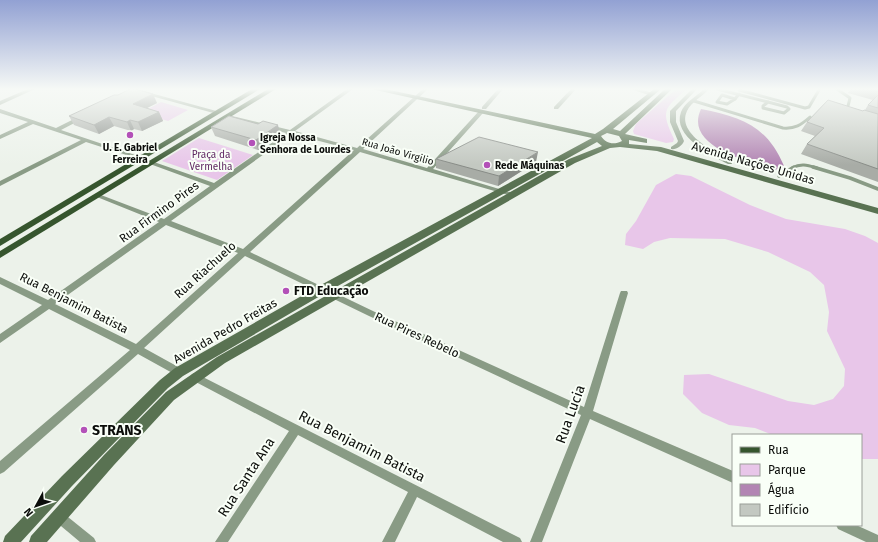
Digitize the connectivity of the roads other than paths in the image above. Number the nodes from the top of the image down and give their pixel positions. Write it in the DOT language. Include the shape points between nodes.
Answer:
graph roads {
  1 [pos="10,114"];
  2 [pos="87,114"];
  3 [pos="213,114"];
  4 [pos="233,114"];
  5 [pos="315,114"];
  6 [pos="398,114"];
  7 [pos="479,114"];
  8 [pos="503,114"];
  9 [pos="626,114"];
  10 [pos="641,114"];
  11 [pos="673,114"];
  12 [pos="683,114"];
  13 [pos="738,114"];
  14 [pos="230,116"];
  15 [pos="810,117"];
  16 [pos="33,122"];
  17 [pos="56,130"];
  18 [pos="290,132"];
  19 [pos="600,135"];
  20 [pos="623,135"];
  21 [pos="0,137"];
  22 [pos="85,140"];
  23 [pos="615,145"];
  24 [pos="673,148"];
  25 [pos="358,150"];
  26 [pos="141,158"];
  27 [pos="152,163"];
  28 [pos="730,163"];
  29 [pos="429,170"];
  30 [pos="779,176"];
  31 [pos="0,184"];
  32 [pos="215,186"];
  33 [pos="878,189"];
  34 [pos="502,191"];
  35 [pos="514,195"];
  36 [pos="99,196"];
  37 [pos="878,205"];
  38 [pos="878,211"];
  39 [pos="165,221"];
  40 [pos="0,243"];
  41 [pos="243,252"];
  42 [pos="0,255"];
  43 [pos="0,280"];
  44 [pos="323,289"];
  45 [pos="624,293"];
  46 [pos="336,296"];
  47 [pos="48,305"];
  48 [pos="0,339"];
  49 [pos="137,349"];
  50 [pos="179,372"];
  51 [pos="195,377"];
  52 [pos="587,413"];
  53 [pos="296,429"];
  54 [pos="0,468"];
  55 [pos="732,477"];
  56 [pos="415,490"];
  57 [pos="59,517"];
  58 [pos="844,526"];
  59 [pos="878,541"];
  60 [pos="11,542"];
  61 [pos="37,542"];
  62 [pos="90,542"];
  63 [pos="221,542"];
  64 [pos="388,542"];
  65 [pos="516,542"];
  66 [pos="536,542"];
  1 -- 16 [label="street"];
  2 -- 17 [label="street"];
  3 -- 26 [label="main road"];
  4 -- 14 [label="main road"];
  5 -- 18 [label="street, Rua Firmino Pires"];
  6 -- 25 [label="street, Rua Riachuelo"];
  7 -- 29 [label="street"];
  8 -- 19 [label="main road"];
  9 -- 19 [label="main road, Avenida Pedro Freitas"];
  10 -- 20 [label="main road"];
  11 -- 24 [label="street" via="673,122 681,141"];
  12 -- 28 [label="street" via="684,125 690,137"];
  13 -- 15 [label="lane" via="793,129 798,128"];
  14 -- 18 [label="street, Rua João Virgilio"];
  14 -- 27 [label="main road"];
  16 -- 17 [label="street"];
  16 -- 21 [label="street"];
  17 -- 22 [label="street"];
  18 -- 25 [label="street, Rua João Virgilio"];
  18 -- 32 [label="street, Rua Firmino Pires"];
  19 -- 20 [label="main road, Avenida Nações Unidas"];
  19 -- 23 [label="main road" via="602,142"];
  19 -- 34 [label="main road, Avenida Pedro Freitas"];
  20 -- 23 [label="main road" via="626,142"];
  20 -- 24 [label="main road, Avenida Nações Unidas"];
  22 -- 26 [label="street"];
  22 -- 31 [label="street"];
  23 -- 35 [label="main road, Avenida Pedro Freitas" via="572,161"];
  23 -- 38 [label="main road, Avenida Nações Unidas" via="658,149"];
  24 -- 28 [label="main road, Avenida Nações Unidas"];
  25 -- 29 [label="street, Rua João Virgilio"];
  25 -- 41 [label="street, Rua Riachuelo"];
  26 -- 40 [label="main road"];
  27 -- 32 [label="street"];
  27 -- 36 [label="main road"];
  28 -- 30 [label="main road, Avenida Nações Unidas"];
  29 -- 34 [label="street, Rua João Virgilio"];
  30 -- 33 [label="lane" via="797,165 804,164"];
  30 -- 37 [label="main road, Avenida Nações Unidas"];
  32 -- 39 [label="street, Rua Firmino Pires"];
  34 -- 35 [label="street, Rua João Virgilio"];
  34 -- 44 [label="main road, Avenida Pedro Freitas"];
  35 -- 46 [label="main road, Avenida Pedro Freitas"];
  36 -- 39 [label="street, Rua Pires Rebelo"];
  36 -- 42 [label="main road"];
  39 -- 41 [label="street, Rua Pires Rebelo"];
  39 -- 47 [label="street, Rua Firmino Pires"];
  41 -- 44 [label="street, Rua Pires Rebelo"];
  41 -- 49 [label="street, Rua Riachuelo"];
  43 -- 47 [label="street, Rua Benjamim Batista"];
  44 -- 46 [label="street, Rua Pires Rebelo"];
  44 -- 50 [label="main road, Avenida Pedro Freitas"];
  45 -- 52 [label="street, Rua Lucia"];
  46 -- 51 [label="main road, Avenida Pedro Freitas"];
  46 -- 52 [label="street, Rua Pires Rebelo"];
  47 -- 48 [label="street, Rua Firmino Pires"];
  47 -- 49 [label="street, Rua Benjamim Batista"];
  49 -- 50 [label="street, Rua Benjamim Batista"];
  49 -- 54 [label="street, Rua Riachuelo"];
  50 -- 60 [label="main road, Avenida Pedro Freitas" via="67,481"];
  51 -- 53 [label="street, Rua Benjamim Batista"];
  51 -- 57 [label="main road, Avenida Pedro Freitas" via="170,396"];
  52 -- 55 [label="street, Rua Pires Rebelo"];
  52 -- 66 [label="street, Rua Lucia"];
  53 -- 56 [label="street, Rua Benjamim Batista"];
  53 -- 63 [label="street, Rua Santa Ana"];
  56 -- 64 [label="street"];
  56 -- 65 [label="street, Rua Benjamim Batista"];
  57 -- 61 [label="main road, Avenida Pedro Freitas"];
  57 -- 62 [label="street"];
  58 -- 59 [label="street"];
}
